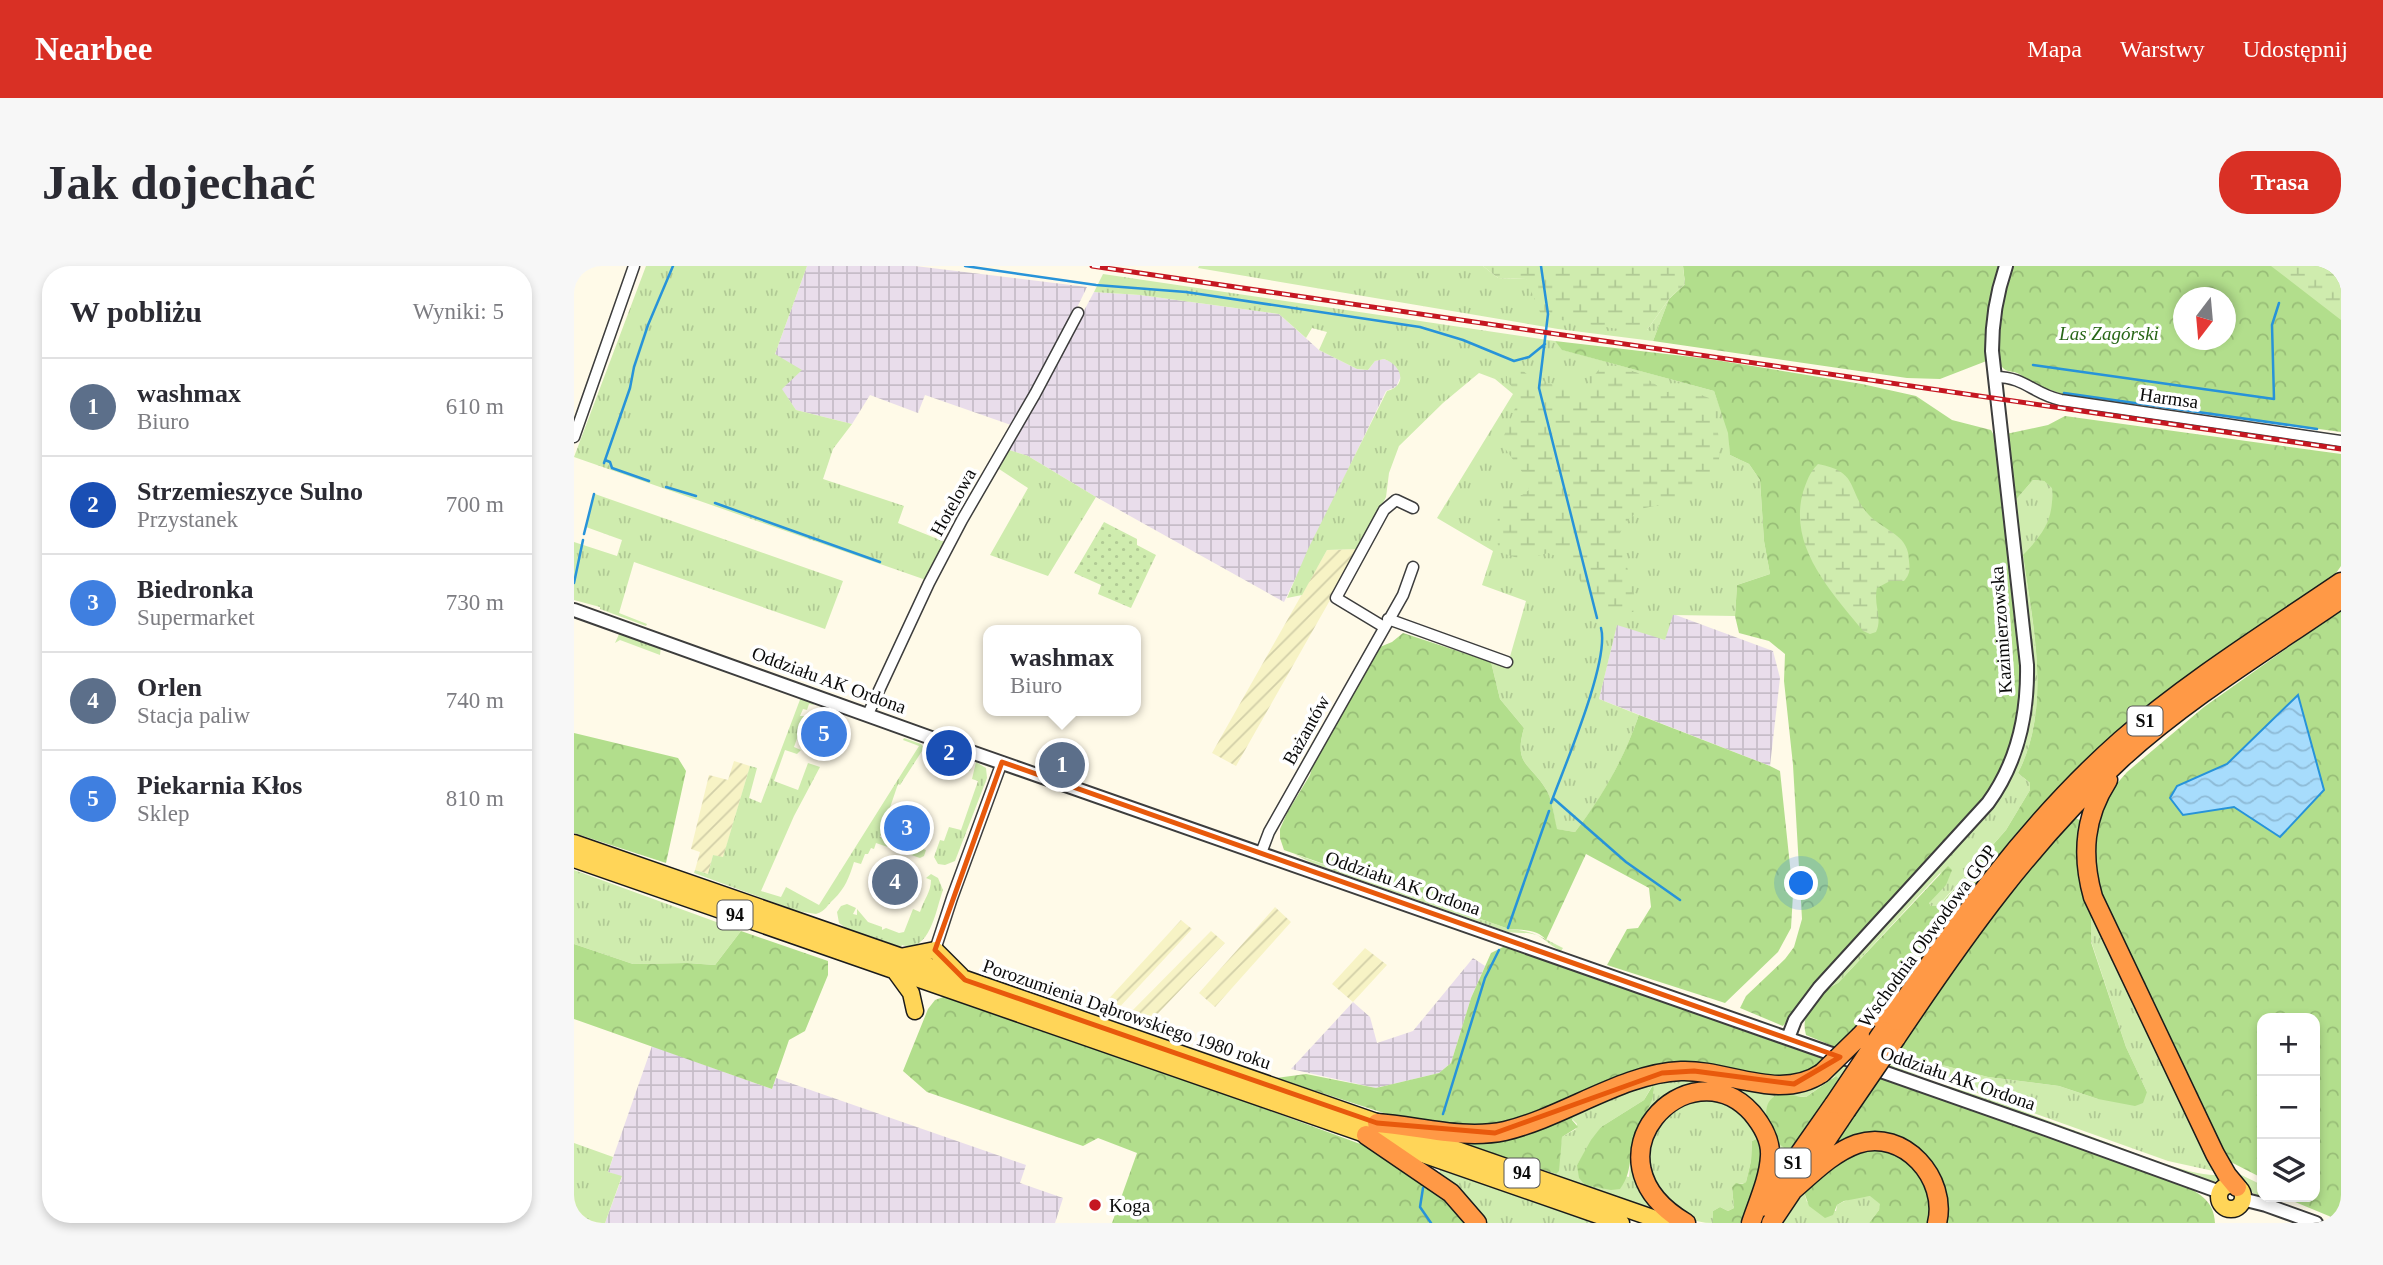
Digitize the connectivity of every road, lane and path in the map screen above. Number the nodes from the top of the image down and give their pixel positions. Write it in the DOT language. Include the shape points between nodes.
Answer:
graph roads {
  1 [pos="634,266"];
  2 [pos="2006,266"];
  3 [pos="1078,313"];
  4 [pos="1996,377"];
  5 [pos="574,437"];
  6 [pos="2341,441"];
  7 [pos="1413,508"];
  8 [pos="1413,567"];
  9 [pos="2341,582"];
  10 [pos="2341,599"];
  11 [pos="574,610"];
  12 [pos="1386,623"];
  13 [pos="1507,662"];
  14 [pos="868,714"];
  15 [pos="2124,757"];
  16 [pos="1002,762"];
  17 [pos="574,843"];
  18 [pos="1261,853"];
  19 [pos="574,859"];
  20 [pos="935,950"];
  21 [pos="897,964"];
  22 [pos="927,975"];
  23 [pos="1919,979"];
  24 [pos="965,980"];
  25 [pos="915,1011"];
  26 [pos="1890,1035"];
  27 [pos="1788,1038"];
  28 [pos="1840,1108"];
  29 [pos="1371,1129"];
  30 [pos="1792,1191"];
  31 [pos="2220,1192"];
  32 [pos="2240,1193"];
  33 [pos="2227,1216"];
  34 [pos="1477,1223"];
  35 [pos="1621,1223"];
  36 [pos="1667,1223"];
  37 [pos="1686,1223"];
  38 [pos="1751,1223"];
  39 [pos="1771,1223"];
  40 [pos="1937,1223"];
  41 [pos="2316,1223"];
  1 -- 5 [label="street"];
  2 -- 4 [label="street, Kazimierzowska" via="1992,320"];
  3 -- 14 [label="street, Hotelowa" via="956,531"];
  4 -- 6 [label="street, Harmsa" via="2014,378 2044,396 2061,400"];
  4 -- 27 [label="street, Kazimierzowska" via="2026,665 2024,715 2015,751 1988,803 1819,988 1795,1020"];
  7 -- 12 [label="street" via="1396,500 1384,510 1336,598"];
  8 -- 12 [label="street, Bażantów"];
  9 -- 23 [label="highway, Wschodnia Obwodowa GOP / S1" via="2189,686 2121,741 2053,806 1996,872"];
  10 -- 15 [label="highway, Wschodnia Obwodowa GOP / S1" via="2171,718"];
  11 -- 14 [label="street, Oddziału AK Ordona"];
  12 -- 13 [label="street"];
  12 -- 18 [label="street, Bażantów"];
  14 -- 16 [label="street, Oddziału AK Ordona"];
  15 -- 26 [label="highway, Wschodnia Obwodowa GOP / S1" via="2033,848"];
  15 -- 32 [label="highway" via="2090,816 2085,854 2090,885 2206,1136"];
  16 -- 18 [label="street, Oddziału AK Ordona"];
  16 -- 20 [label="street"];
  17 -- 21 [label="main road, Porozumienia Dąbrowskiego 1980 roku / 94"];
  18 -- 27 [label="street, Oddziału AK Ordona"];
  19 -- 21 [label="main road, Porozumienia Dąbrowskiego 1980 roku / 94"];
  20 -- 21 [label="main road"];
  20 -- 22 [label="street"];
  20 -- 24 [label="main road"];
  21 -- 22 [label="main road, Porozumienia Dąbrowskiego 1980 roku / 94"];
  21 -- 25 [label="main road"];
  22 -- 24 [label="main road, Porozumienia Dąbrowskiego 1980 roku / 94"];
  22 -- 29 [label="main road, Porozumienia Dąbrowskiego 1980 roku / 94"];
  23 -- 26 [label="highway, Wschodnia Obwodowa GOP / S1"];
  23 -- 29 [label="highway, bridge" via="1809,1081 1754,1083 1694,1071 1662,1073 1544,1120 1495,1133"];
  24 -- 29 [label="main road, Porozumienia Dąbrowskiego 1980 roku / 94"];
  26 -- 28 [label="highway, Wschodnia Obwodowa GOP / S1, bridge"];
  27 -- 31 [label="street, Oddziału AK Ordona"];
  28 -- 30 [label="highway, Wschodnia Obwodowa GOP / S1"];
  28 -- 38 [label="highway, Wschodnia Obwodowa GOP / S1"];
  29 -- 34 [label="highway" via="1451,1193"];
  29 -- 35 [label="main road, Porozumienia Dąbrowskiego 1980 roku / 94"];
  29 -- 36 [label="main road, Porozumienia Dąbrowskiego 1980 roku / 94"];
  30 -- 39 [label="highway, Wschodnia Obwodowa GOP / S1"];
  30 -- 40 [label="highway" via="1844,1151 1868,1142 1886,1143 1906,1151 1927,1170 1940,1204"];
  31 -- 32 [label="main road" via="2227,1185"];
  31 -- 33 [label="main road"];
  32 -- 33 [label="main road"];
  32 -- 41 [label="street"];
  37 -- 38 [label="highway" via="1650,1192 1642,1174 1641,1151 1656,1114 1675,1100 1703,1092 1723,1094 1742,1104 1765,1132 1770,1157"];
}
